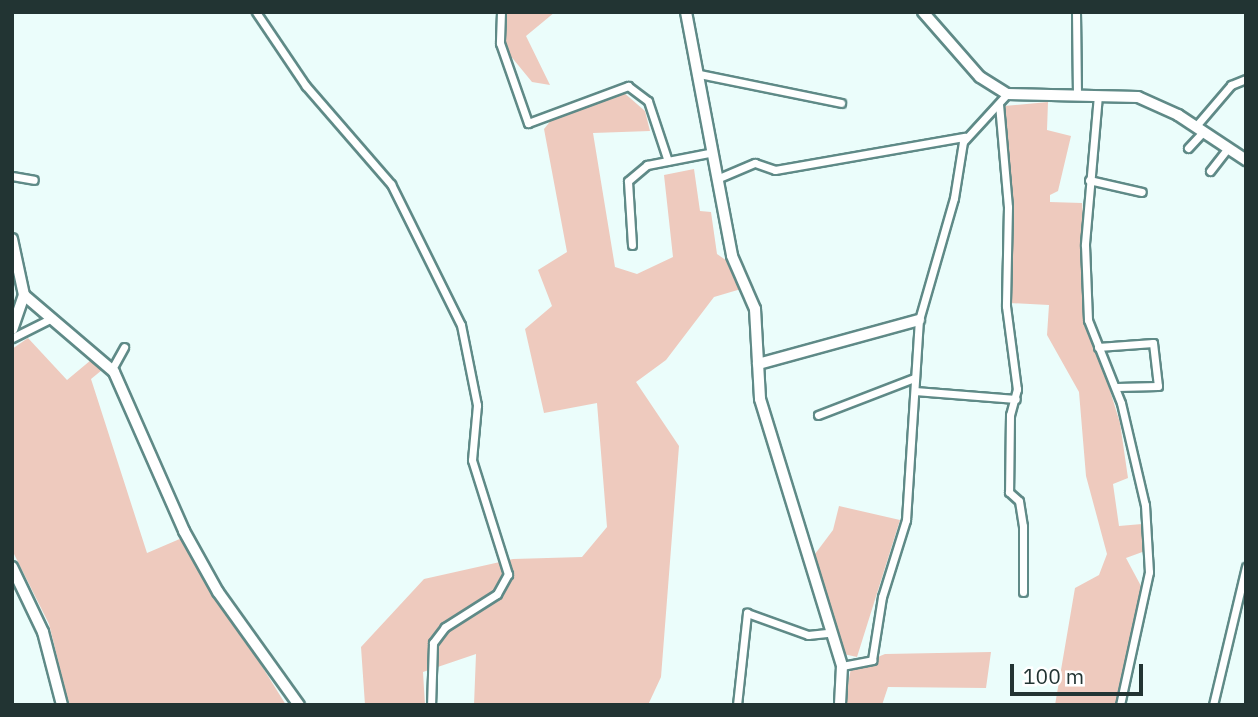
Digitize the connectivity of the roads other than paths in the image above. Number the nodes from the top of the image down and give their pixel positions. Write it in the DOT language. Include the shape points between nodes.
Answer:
graph roads {
  1 [pos="256,12"];
  2 [pos="501,12"];
  3 [pos="686,12"];
  4 [pos="923,12"];
  5 [pos="1076,12"];
  6 [pos="699,74"];
  7 [pos="1246,79"];
  8 [pos="1007,94"];
  9 [pos="1098,94"];
  10 [pos="1077,96"];
  11 [pos="841,103"];
  12 [pos="999,104"];
  13 [pos="1200,129"];
  14 [pos="965,137"];
  15 [pos="1188,148"];
  16 [pos="1228,148"];
  17 [pos="709,153"];
  18 [pos="1246,160"];
  19 [pos="668,161"];
  20 [pos="1210,171"];
  21 [pos="12,176"];
  22 [pos="719,178"];
  23 [pos="34,180"];
  24 [pos="1089,180"];
  25 [pos="1142,192"];
  26 [pos="12,239"];
  27 [pos="632,245"];
  28 [pos="24,295"];
  29 [pos="52,318"];
  30 [pos="919,320"];
  31 [pos="12,329"];
  32 [pos="12,338"];
  33 [pos="124,347"];
  34 [pos="1098,347"];
  35 [pos="758,364"];
  36 [pos="112,369"];
  37 [pos="914,378"];
  38 [pos="1118,387"];
  39 [pos="915,391"];
  40 [pos="1016,399"];
  41 [pos="818,415"];
  42 [pos="12,567"];
  43 [pos="1246,567"];
  44 [pos="1024,592"];
  45 [pos="827,633"];
  46 [pos="842,666"];
  47 [pos="62,705"];
  48 [pos="299,705"];
  49 [pos="431,705"];
  50 [pos="737,705"];
  51 [pos="840,705"];
  52 [pos="1120,705"];
  53 [pos="1213,705"];
  1 -- 49 [label="street" via="306,86 391,184 461,325 477,405 472,460 508,574 497,594 445,627 433,643"];
  2 -- 19 [label="street" via="500,43 528,123 628,86 648,101"];
  3 -- 6 [label="street"];
  4 -- 8 [label="street" via="980,77"];
  5 -- 10 [label="street"];
  6 -- 11 [label="street"];
  6 -- 17 [label="street"];
  7 -- 13 [label="street" via="1231,85"];
  8 -- 10 [label="street"];
  8 -- 12 [label="street"];
  9 -- 10 [label="street"];
  9 -- 13 [label="street" via="1138,97"];
  9 -- 24 [label="street"];
  12 -- 14 [label="street"];
  12 -- 40 [label="street"];
  13 -- 15 [label="street"];
  13 -- 16 [label="street"];
  14 -- 22 [label="street" via="775,170 755,163"];
  14 -- 30 [label="street"];
  16 -- 18 [label="street"];
  16 -- 20 [label="street"];
  17 -- 19 [label="street"];
  17 -- 22 [label="street"];
  19 -- 27 [label="street" via="648,165 628,181"];
  21 -- 23 [label="street"];
  22 -- 35 [label="street" via="732,256 755,309"];
  24 -- 25 [label="street"];
  24 -- 34 [label="street" via="1087,301"];
  26 -- 28 [label="street"];
  28 -- 29 [label="street"];
  28 -- 31 [label="street"];
  29 -- 32 [label="street"];
  29 -- 36 [label="street"];
  30 -- 35 [label="street"];
  30 -- 37 [label="street"];
  33 -- 36 [label="street"];
  34 -- 38 [label="street"];
  34 -- 38 [label="street" via="1153,343 1158,386"];
  35 -- 45 [label="street" via="773,452 793,499"];
  36 -- 48 [label="street" via="184,531 218,592"];
  37 -- 39 [label="street"];
  37 -- 41 [label="street"];
  38 -- 52 [label="street" via="1145,505 1149,572"];
  39 -- 40 [label="street"];
  39 -- 46 [label="street" via="906,520 882,597 872,660"];
  40 -- 44 [label="street" via="1010,415 1009,492 1019,501 1023,526"];
  42 -- 47 [label="street" via="43,632"];
  43 -- 53 [label="street"];
  45 -- 46 [label="street"];
  45 -- 50 [label="street" via="808,635 747,613"];
  46 -- 51 [label="street"];
}
